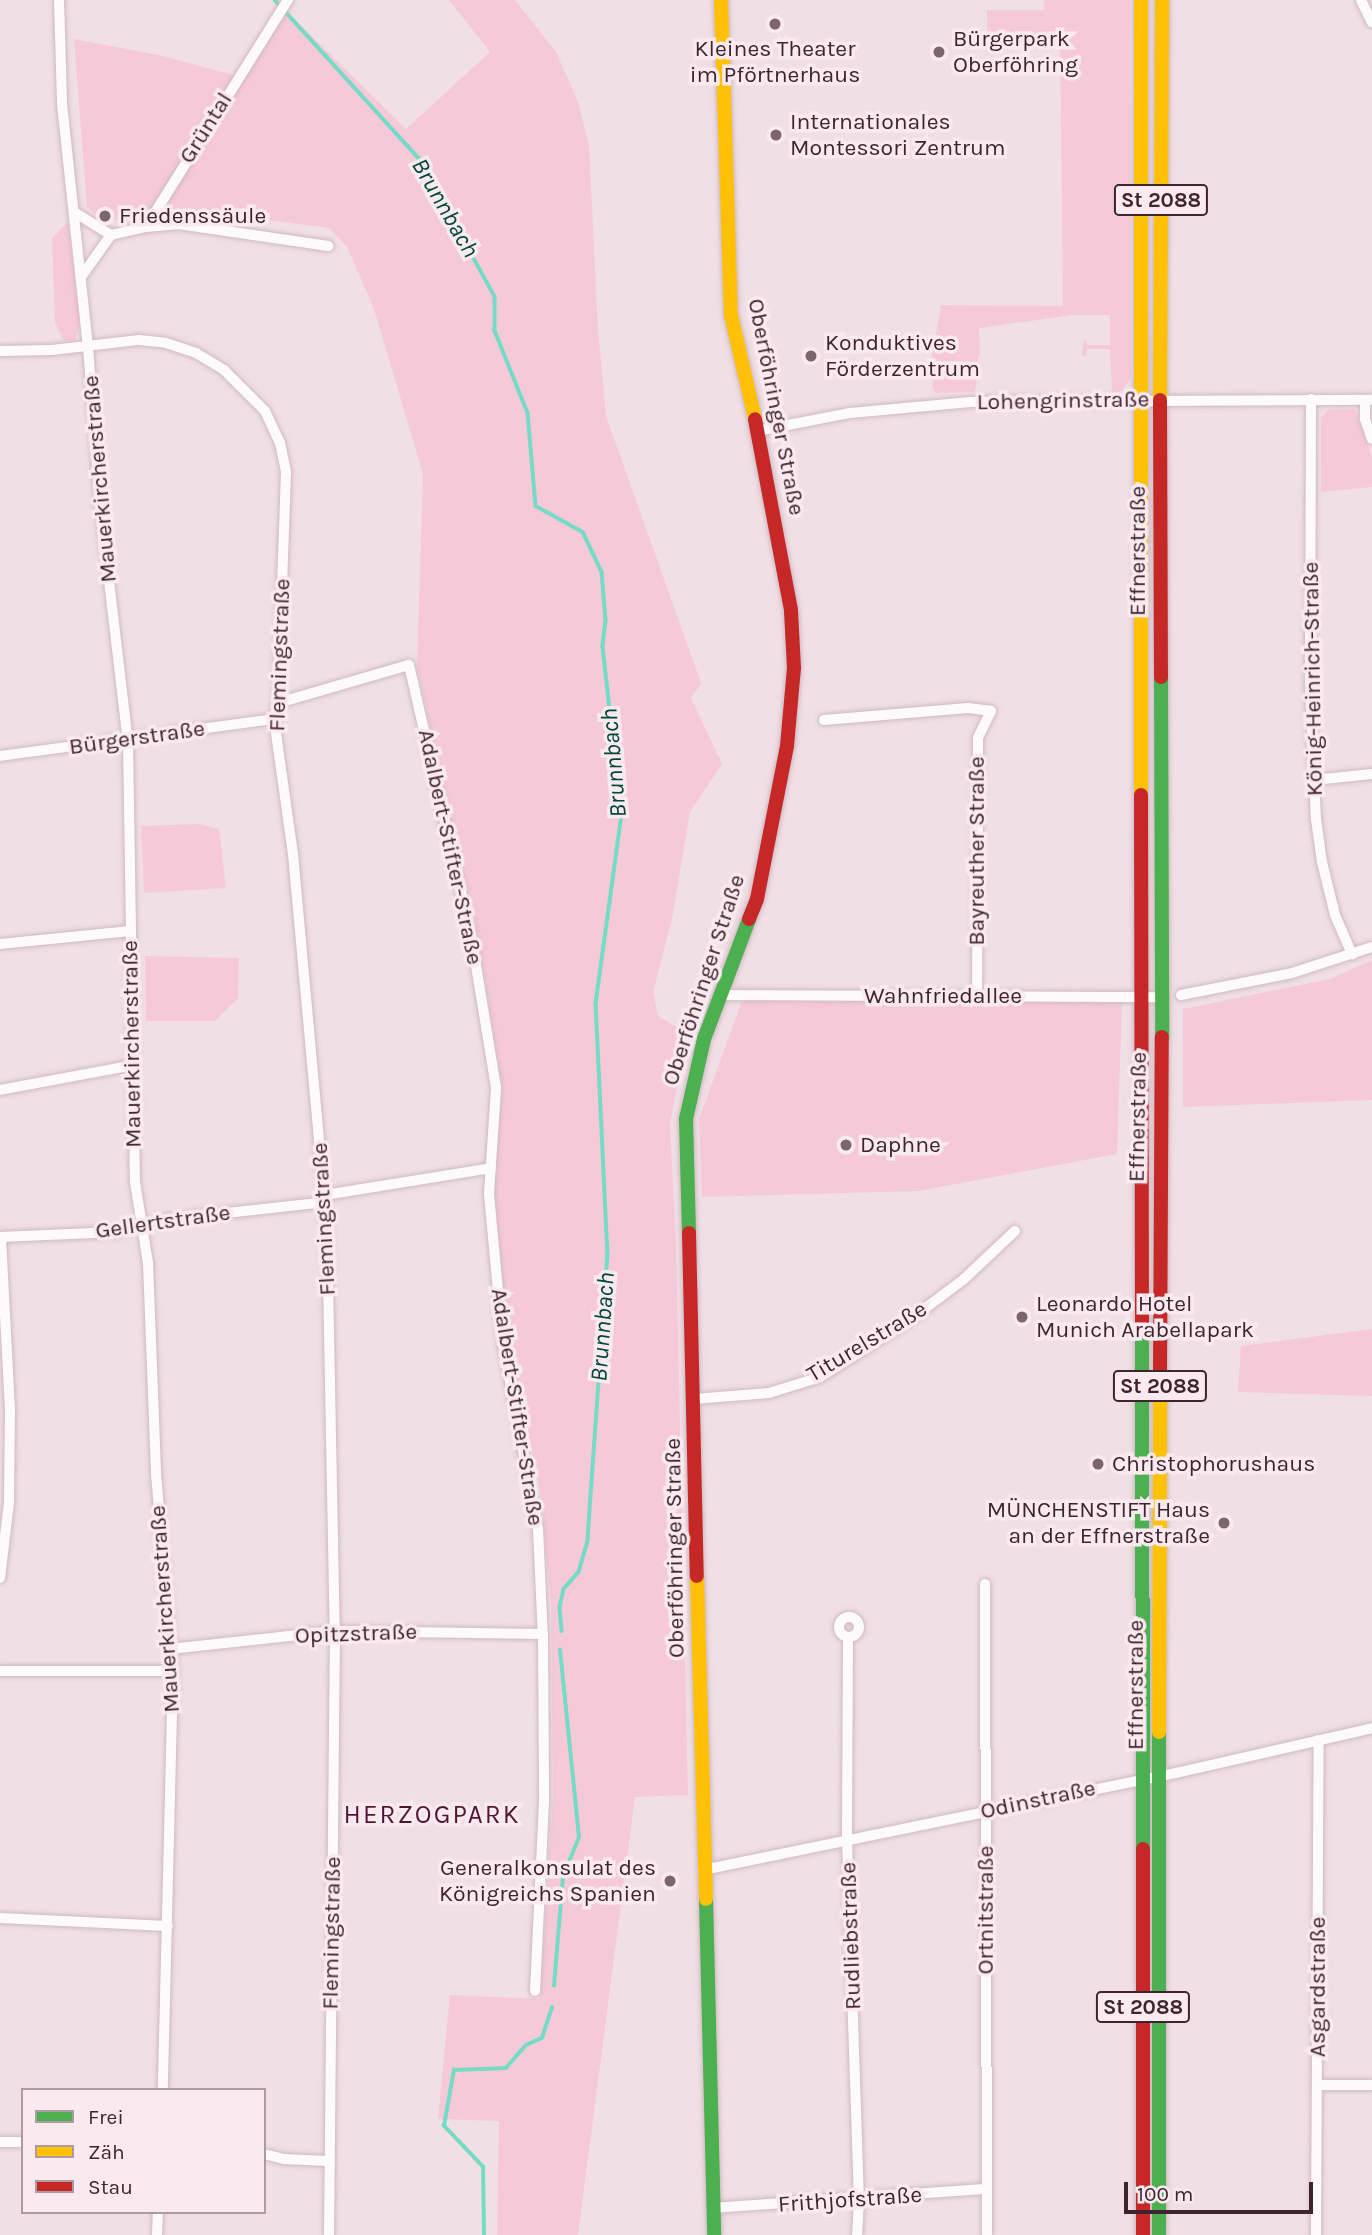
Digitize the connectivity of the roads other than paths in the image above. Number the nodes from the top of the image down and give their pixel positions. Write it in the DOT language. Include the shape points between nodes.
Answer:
graph roads {
  1 [pos="59,0"];
  2 [pos="288,0"];
  3 [pos="721,0"];
  4 [pos="1141,0"];
  5 [pos="1162,0"];
  6 [pos="1361,0"];
  7 [pos="1372,23"];
  8 [pos="74,212"];
  9 [pos="146,227"];
  10 [pos="111,235"];
  11 [pos="328,246"];
  12 [pos="81,277"];
  13 [pos="88,347"];
  14 [pos="0,351"];
  15 [pos="1311,399"];
  16 [pos="1160,400"];
  17 [pos="1141,401"];
  18 [pos="1369,401"];
  19 [pos="757,431"];
  20 [pos="1372,439"];
  21 [pos="278,704"];
  22 [pos="274,719"];
  23 [pos="824,720"];
  24 [pos="128,741"];
  25 [pos="0,756"];
  26 [pos="1372,774"];
  27 [pos="1314,780"];
  28 [pos="130,930"];
  29 [pos="0,944"];
  30 [pos="1372,947"];
  31 [pos="1352,954"];
  32 [pos="977,994"];
  33 [pos="723,995"];
  34 [pos="1181,995"];
  35 [pos="1163,997"];
  36 [pos="1142,998"];
  37 [pos="134,1065"];
  38 [pos="0,1090"];
  39 [pos="491,1168"];
  40 [pos="325,1198"];
  41 [pos="142,1226"];
  42 [pos="1015,1231"];
  43 [pos="1,1237"];
  44 [pos="694,1399"];
  45 [pos="0,1578"];
  46 [pos="985,1584"];
  47 [pos="335,1631"];
  48 [pos="543,1634"];
  49 [pos="848,1637"];
  50 [pos="170,1649"];
  51 [pos="0,1671"];
  52 [pos="173,1671"];
  53 [pos="1372,1728"];
  54 [pos="1319,1740"];
  55 [pos="1160,1776"];
  56 [pos="1143,1779"];
  57 [pos="986,1811"];
  58 [pos="847,1839"];
  59 [pos="703,1870"];
  60 [pos="0,1918"];
  61 [pos="168,1926"];
  62 [pos="535,1991"];
  63 [pos="1318,2085"];
  64 [pos="1372,2085"];
  65 [pos="163,2088"];
  66 [pos="0,2142"];
  67 [pos="21,2142"];
  68 [pos="266,2154"];
  69 [pos="327,2161"];
  70 [pos="986,2189"];
  71 [pos="859,2199"];
  72 [pos="713,2208"];
  73 [pos="158,2214"];
  74 [pos="157,2235"];
  75 [pos="328,2235"];
  76 [pos="714,2235"];
  77 [pos="857,2235"];
  78 [pos="987,2235"];
  79 [pos="1143,2235"];
  80 [pos="1159,2235"];
  81 [pos="1316,2235"];
  1 -- 8 [label="street, Mauerkircherstraße" via="62,104"];
  2 -- 9 [label="street, Grüntal"];
  3 -- 19 [label="main road, Oberföhringer Straße" via="728,270 733,326"];
  4 -- 17 [label="main road, Effnerstraße / St 2088"];
  5 -- 16 [label="main road, Effnerstraße / St 2088"];
  6 -- 7 [label="street"];
  8 -- 10 [label="street"];
  8 -- 12 [label="street, Mauerkircherstraße"];
  9 -- 10 [label="street"];
  9 -- 11 [label="street" via="178,224"];
  10 -- 12 [label="street"];
  12 -- 13 [label="street, Mauerkircherstraße"];
  13 -- 14 [label="street, Flemingstraße"];
  13 -- 21 [label="street, Flemingstraße" via="139,340 166,343 224,370 265,411 286,472"];
  13 -- 24 [label="street, Mauerkircherstraße" via="100,504"];
  15 -- 16 [label="street, Lohengrinstraße"];
  15 -- 18 [label="street, Lohengrinstraße"];
  15 -- 27 [label="street, König-Heinrich-Straße"];
  16 -- 17 [label="street, Lohengrinstraße"];
  16 -- 35 [label="main road, Effnerstraße / St 2088"];
  17 -- 19 [label="street, Lohengrinstraße" via="930,404"];
  17 -- 36 [label="main road, Effnerstraße / St 2088"];
  18 -- 20 [label="street" via="1365,419"];
  19 -- 33 [label="main road, Oberföhringer Straße" via="791,610 794,668 787,746 757,899"];
  21 -- 22 [label="street, Flemingstraße"];
  21 -- 39 [label="street, Adalbert-Stifter-Straße" via="409,665 471,935 496,1088"];
  22 -- 24 [label="street, Bürgerstraße"];
  22 -- 40 [label="street, Flemingstraße" via="293,854"];
  23 -- 32 [label="street, Bayreuther Straße" via="968,708 991,711 978,738"];
  24 -- 25 [label="street, Bürgerstraße"];
  24 -- 28 [label="street, Mauerkircherstraße"];
  26 -- 27 [label="street"];
  27 -- 31 [label="street, König-Heinrich-Straße" via="1322,862 1335,915"];
  28 -- 29 [label="street"];
  28 -- 37 [label="street, Mauerkircherstraße"];
  30 -- 31 [label="street"];
  31 -- 34 [label="street" via="1292,974"];
  32 -- 33 [label="street, Wahnfriedallee"];
  32 -- 36 [label="street, Wahnfriedallee"];
  33 -- 44 [label="main road, Oberföhringer Straße" via="704,1039 685,1119"];
  35 -- 36 [label="street, Wahnfriedallee"];
  35 -- 55 [label="main road, Effnerstraße / St 2088"];
  36 -- 56 [label="main road, Effnerstraße / St 2088"];
  37 -- 38 [label="street"];
  37 -- 41 [label="street, Mauerkircherstraße" via="135,1182"];
  39 -- 40 [label="street, Gellertstraße"];
  39 -- 48 [label="street, Adalbert-Stifter-Straße" via="489,1194 503,1344 534,1504"];
  40 -- 41 [label="street, Gellertstraße"];
  40 -- 47 [label="street, Flemingstraße"];
  41 -- 43 [label="street, Gellertstraße" via="116,1232"];
  41 -- 50 [label="street, Mauerkircherstraße" via="148,1263 156,1474"];
  42 -- 44 [label="street, Titurelstraße" via="964,1279 907,1322 820,1377 769,1393"];
  43 -- 45 [label="street" via="10,1423 9,1502"];
  44 -- 59 [label="main road, Oberföhringer Straße"];
  46 -- 57 [label="street, Ortnitstraße"];
  47 -- 48 [label="street, Opitzstraße"];
  47 -- 50 [label="street, Opitzstraße"];
  47 -- 69 [label="street, Flemingstraße"];
  48 -- 62 [label="street, Adalbert-Stifter-Straße" via="544,1801"];
  49 -- 58 [label="street, Rudliebstraße"];
  50 -- 52 [label="street, Mauerkircherstraße"];
  51 -- 52 [label="street"];
  52 -- 61 [label="street, Mauerkircherstraße"];
  53 -- 54 [label="street, Odinstraße"];
  54 -- 55 [label="street, Odinstraße"];
  54 -- 63 [label="street, Asgardstraße"];
  55 -- 56 [label="street, Odinstraße"];
  55 -- 80 [label="main road, Effnerstraße / St 2088"];
  56 -- 57 [label="street, Odinstraße"];
  56 -- 79 [label="main road, Effnerstraße / St 2088"];
  57 -- 58 [label="street, Odinstraße"];
  57 -- 70 [label="street, Ortnitstraße"];
  58 -- 59 [label="street, Odinstraße"];
  58 -- 71 [label="street, Rudliebstraße"];
  59 -- 72 [label="main road, Oberföhringer Straße"];
  60 -- 61 [label="street"];
  61 -- 65 [label="street, Mauerkircherstraße"];
  63 -- 64 [label="street"];
  63 -- 81 [label="street, Asgardstraße"];
  66 -- 67 [label="street"];
  68 -- 69 [label="street"];
  69 -- 75 [label="street, Flemingstraße"];
  70 -- 71 [label="street, Frithjofstraße"];
  70 -- 78 [label="street, Ortnitstraße"];
  71 -- 72 [label="street, Frithjofstraße"];
  71 -- 77 [label="street, Rudliebstraße"];
  72 -- 76 [label="main road, Oberföhringer Straße"];
  73 -- 74 [label="street"];
}
